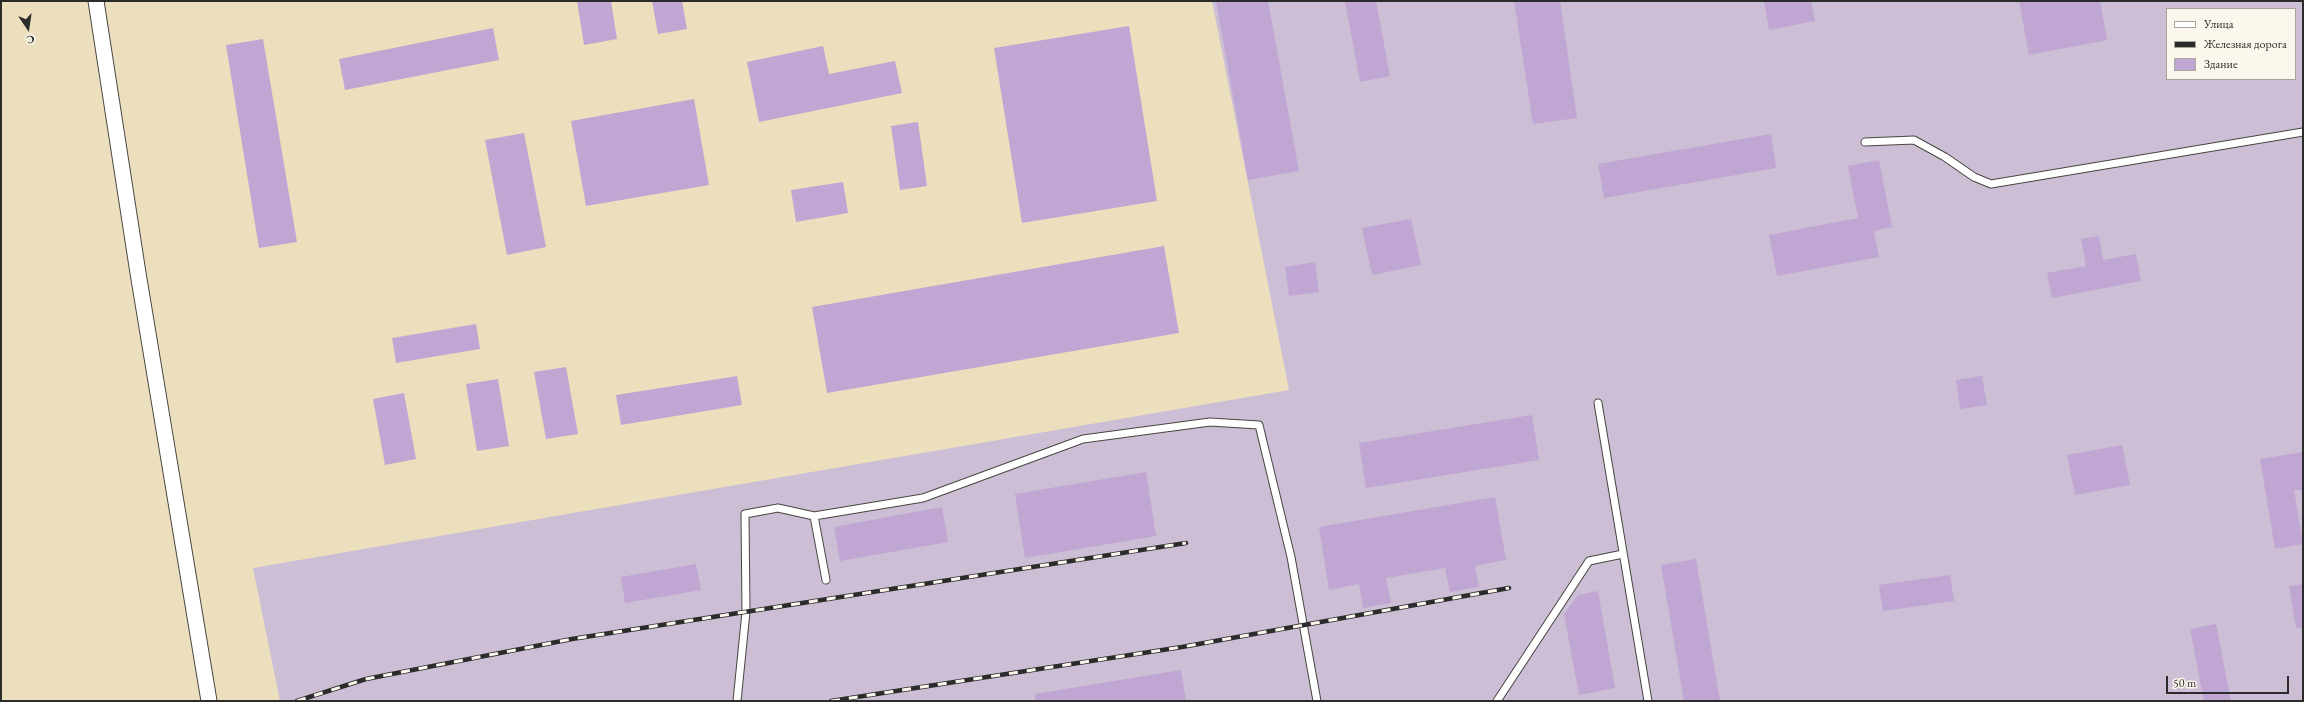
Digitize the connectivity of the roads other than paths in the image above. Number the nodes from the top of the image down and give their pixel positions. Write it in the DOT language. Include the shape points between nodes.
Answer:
graph roads {
  1 [pos="96,1"];
  2 [pos="2303,132"];
  3 [pos="1865,142"];
  4 [pos="1598,403"];
  5 [pos="814,516"];
  6 [pos="1623,554"];
  7 [pos="826,580"];
  8 [pos="209,701"];
  9 [pos="737,701"];
  10 [pos="1317,701"];
  11 [pos="1497,701"];
  12 [pos="1648,701"];
  1 -- 8 [label="street"];
  2 -- 3 [label="lane" via="1991,184 1974,177 1914,140"];
  4 -- 6 [label="lane"];
  5 -- 7 [label="lane"];
  5 -- 9 [label="lane" via="778,508 745,514 746,612"];
  5 -- 10 [label="lane" via="923,498 1083,439 1210,422 1259,425 1291,557"];
  6 -- 11 [label="lane" via="1589,561"];
  6 -- 12 [label="lane"];
}
